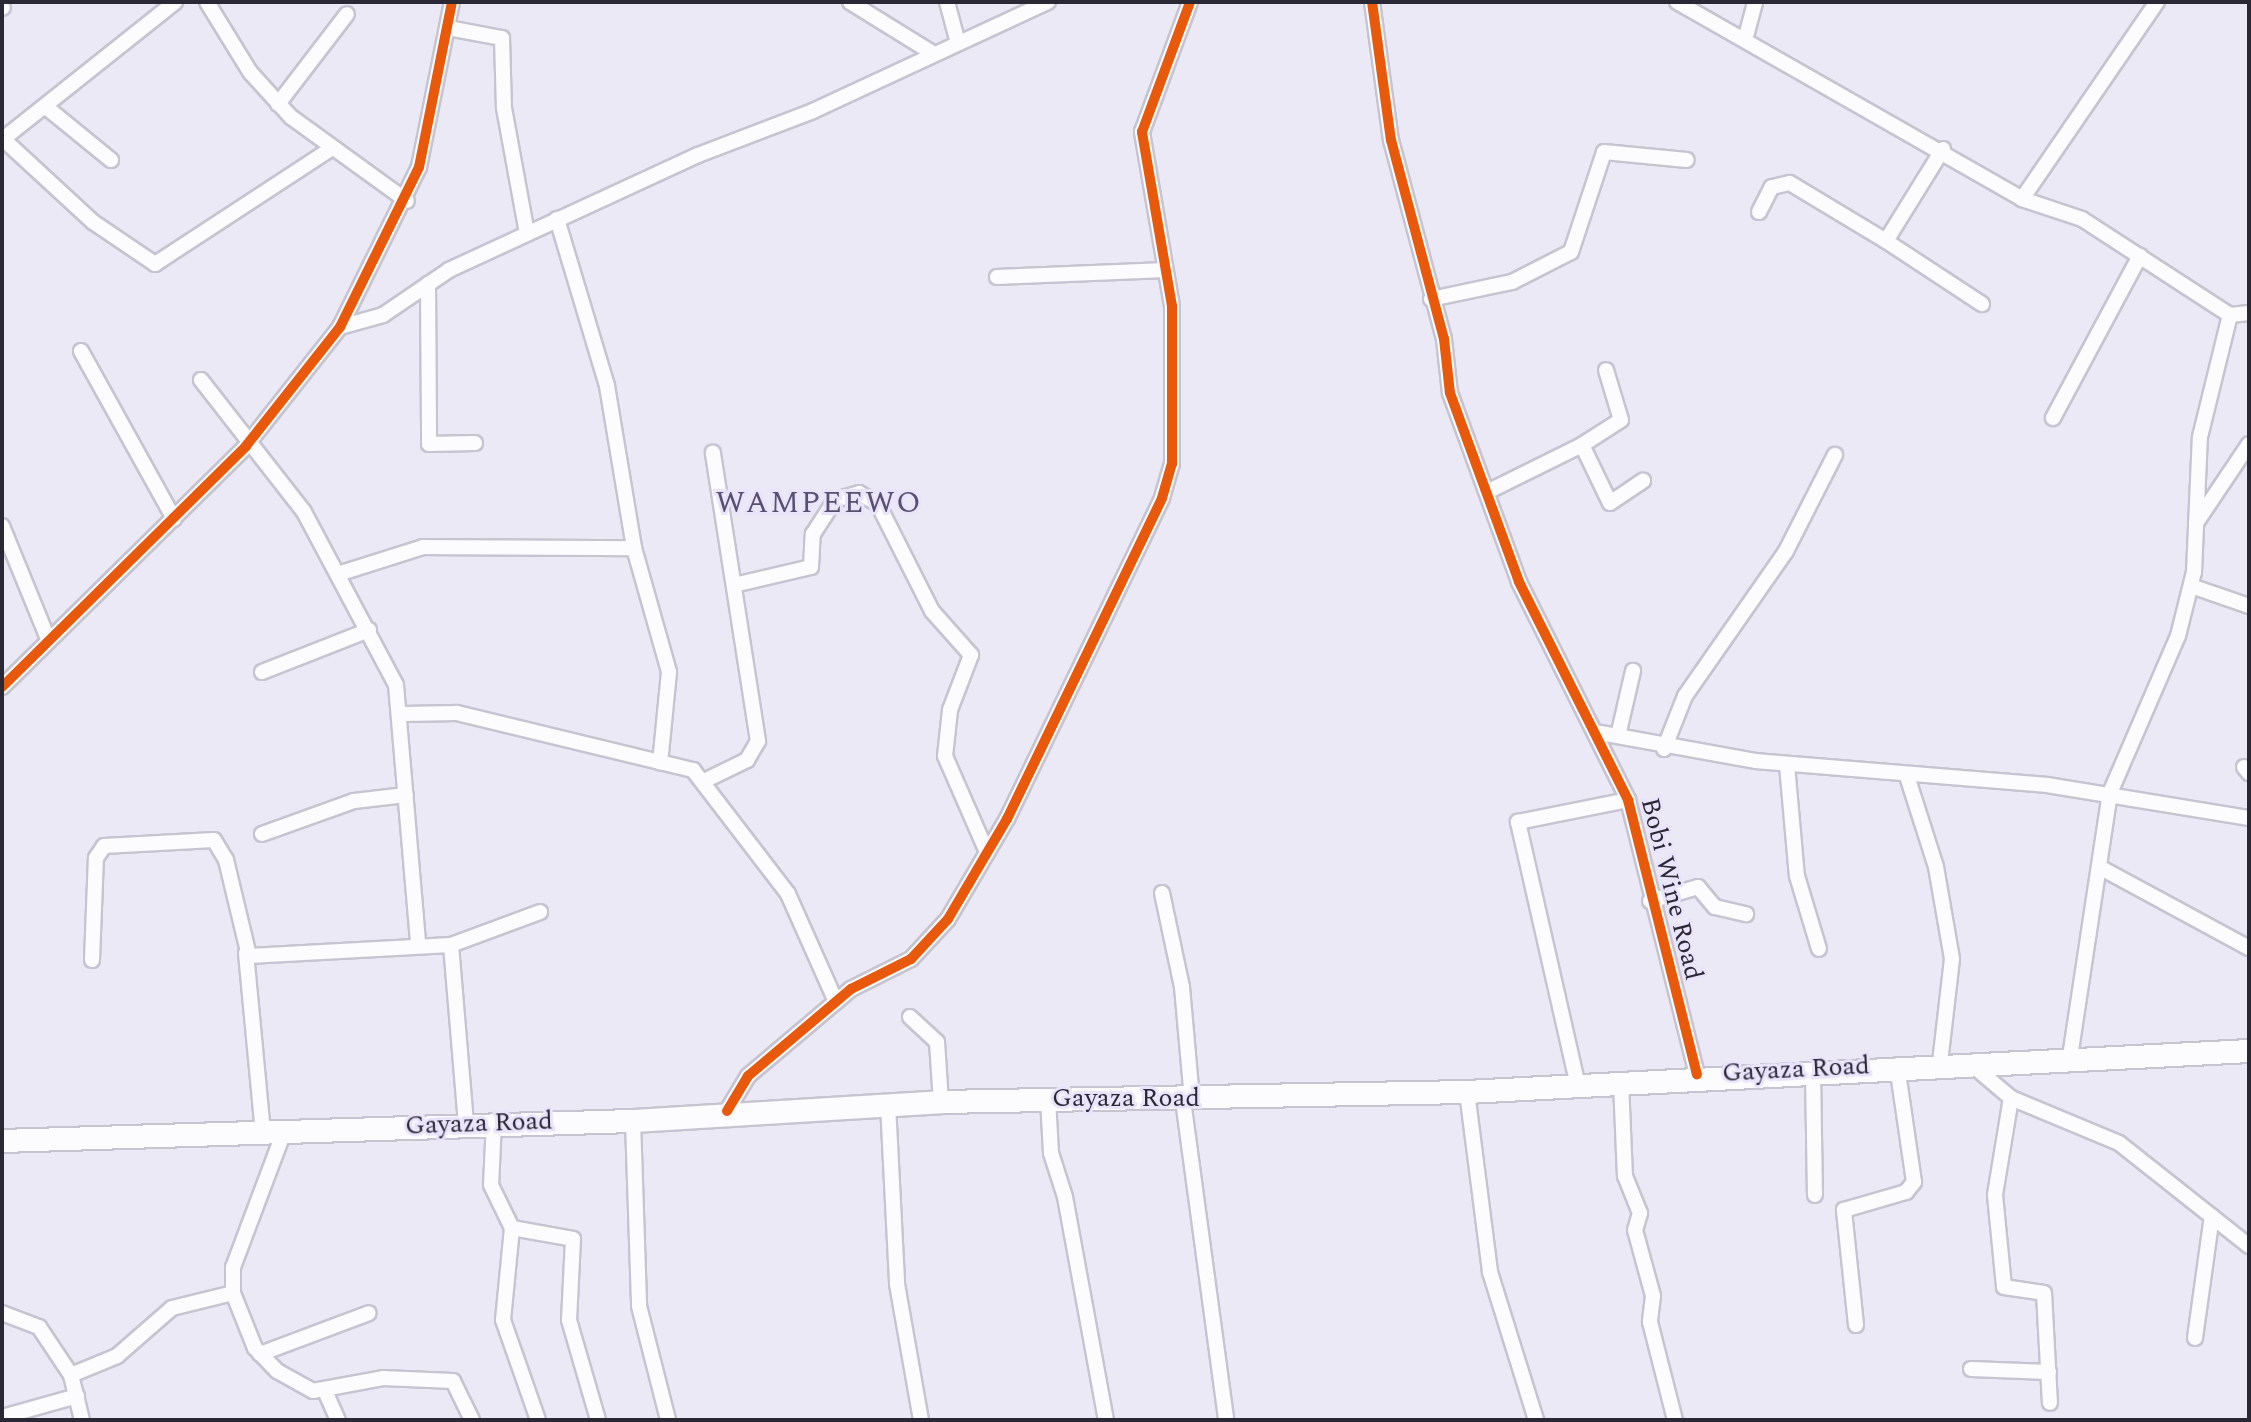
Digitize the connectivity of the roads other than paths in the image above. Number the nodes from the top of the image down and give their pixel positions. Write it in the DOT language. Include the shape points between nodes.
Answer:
graph roads {
  1 [pos="175,2"];
  2 [pos="207,2"];
  3 [pos="452,2"];
  4 [pos="850,2"];
  5 [pos="947,2"];
  6 [pos="1048,2"];
  7 [pos="1190,2"];
  8 [pos="1372,2"];
  9 [pos="1677,2"];
  10 [pos="1755,2"];
  11 [pos="2157,2"];
  12 [pos="347,14"];
  13 [pos="448,28"];
  14 [pos="957,40"];
  15 [pos="1745,40"];
  16 [pos="931,52"];
  17 [pos="278,104"];
  18 [pos="46,107"];
  19 [pos="2,139"];
  20 [pos="331,149"];
  21 [pos="1943,149"];
  22 [pos="111,160"];
  23 [pos="1687,160"];
  24 [pos="2022,199"];
  25 [pos="407,201"];
  26 [pos="1759,212"];
  27 [pos="557,219"];
  28 [pos="527,233"];
  29 [pos="1886,241"];
  30 [pos="2140,256"];
  31 [pos="1165,270"];
  32 [pos="997,277"];
  33 [pos="428,284"];
  34 [pos="1431,299"];
  35 [pos="1982,304"];
  36 [pos="2249,313"];
  37 [pos="2230,315"];
  38 [pos="340,327"];
  39 [pos="81,351"];
  40 [pos="1606,370"];
  41 [pos="201,380"];
  42 [pos="2053,418"];
  43 [pos="475,443"];
  44 [pos="2249,444"];
  45 [pos="1582,445"];
  46 [pos="246,446"];
  47 [pos="713,452"];
  48 [pos="1835,455"];
  49 [pos="1643,481"];
  50 [pos="1487,492"];
  51 [pos="174,519"];
  52 [pos="2196,523"];
  53 [pos="2,526"];
  54 [pos="634,548"];
  55 [pos="338,574"];
  56 [pos="734,585"];
  57 [pos="2191,586"];
  58 [pos="2249,606"];
  59 [pos="369,630"];
  60 [pos="49,641"];
  61 [pos="1633,671"];
  62 [pos="262,672"];
  63 [pos="2,687"];
  64 [pos="403,714"];
  65 [pos="1595,732"];
  66 [pos="1618,736"];
  67 [pos="1664,749"];
  68 [pos="660,763"];
  69 [pos="1787,765"];
  70 [pos="1907,776"];
  71 [pos="704,781"];
  72 [pos="2110,793"];
  73 [pos="406,795"];
  74 [pos="1628,800"];
  75 [pos="2249,818"];
  76 [pos="262,834"];
  77 [pos="987,852"];
  78 [pos="2101,868"];
  79 [pos="1162,893"];
  80 [pos="1650,901"];
  81 [pos="540,912"];
  82 [pos="1746,914"];
  83 [pos="418,944"];
  84 [pos="451,945"];
  85 [pos="2249,948"];
  86 [pos="1819,949"];
  87 [pos="246,953"];
  88 [pos="92,960"];
  89 [pos="836,1002"];
  90 [pos="910,1017"];
  91 [pos="2249,1051"];
  92 [pos="2070,1057"];
  93 [pos="1968,1061"];
  94 [pos="1940,1062"];
  95 [pos="1897,1064"];
  96 [pos="1813,1070"];
  97 [pos="1697,1074"];
  98 [pos="1621,1082"];
  99 [pos="1578,1086"];
  100 [pos="1467,1092"];
  101 [pos="2011,1098"];
  102 [pos="1048,1099"];
  103 [pos="1188,1100"];
  104 [pos="941,1102"];
  105 [pos="888,1104"];
  106 [pos="727,1111"];
  107 [pos="633,1121"];
  108 [pos="494,1122"];
  109 [pos="466,1123"];
  110 [pos="274,1131"];
  111 [pos="2,1141"];
  112 [pos="1815,1195"];
  113 [pos="2212,1216"];
  114 [pos="512,1228"];
  115 [pos="2249,1246"];
  116 [pos="233,1293"];
  117 [pos="2,1313"];
  118 [pos="369,1313"];
  119 [pos="1856,1325"];
  120 [pos="2195,1338"];
  121 [pos="260,1354"];
  122 [pos="1971,1369"];
  123 [pos="2049,1372"];
  124 [pos="71,1375"];
  125 [pos="325,1391"];
  126 [pos="77,1396"];
  127 [pos="2050,1403"];
  128 [pos="2,1417"];
  129 [pos="82,1420"];
  130 [pos="338,1420"];
  131 [pos="472,1420"];
  132 [pos="538,1420"];
  133 [pos="598,1420"];
  134 [pos="668,1420"];
  135 [pos="921,1420"];
  136 [pos="1106,1420"];
  137 [pos="1226,1420"];
  138 [pos="1536,1420"];
  139 [pos="1675,1420"];
  1 -- 18 [label="street"];
  2 -- 17 [label="street"];
  3 -- 13 [label="street"];
  4 -- 16 [label="street"];
  5 -- 14 [label="street"];
  6 -- 14 [label="street"];
  7 -- 31 [label="street" via="1142,132"];
  8 -- 34 [label="street, Bobi Wine Road" via="1391,140"];
  9 -- 15 [label="street"];
  10 -- 15 [label="street"];
  11 -- 24 [label="street"];
  12 -- 17 [label="street"];
  13 -- 25 [label="street"];
  13 -- 28 [label="street" via="502,38 504,108"];
  14 -- 16 [label="street"];
  15 -- 21 [label="street"];
  16 -- 27 [label="street"];
  17 -- 20 [label="street"];
  18 -- 19 [label="street"];
  18 -- 22 [label="street"];
  19 -- 20 [label="street" via="93,222 155,264"];
  20 -- 25 [label="street"];
  21 -- 24 [label="street"];
  21 -- 29 [label="street"];
  23 -- 34 [label="street" via="1604,152 1571,252 1512,282"];
  24 -- 30 [label="street" via="2082,219"];
  25 -- 38 [label="street"];
  26 -- 29 [label="street" via="1772,187 1790,183"];
  27 -- 28 [label="street"];
  27 -- 54 [label="street" via="607,386"];
  28 -- 33 [label="street"];
  29 -- 35 [label="street"];
  30 -- 37 [label="street"];
  30 -- 42 [label="street"];
  31 -- 32 [label="street"];
  31 -- 77 [label="street" via="1173,445 1162,498"];
  33 -- 38 [label="street" via="383,315"];
  33 -- 43 [label="street" via="429,444"];
  34 -- 50 [label="street, Bobi Wine Road" via="1450,393"];
  36 -- 37 [label="street"];
  37 -- 52 [label="street" via="2207,387"];
  38 -- 46 [label="street"];
  39 -- 51 [label="street"];
  40 -- 45 [label="street" via="1621,420"];
  41 -- 46 [label="street"];
  44 -- 52 [label="street"];
  45 -- 49 [label="street" via="1610,503"];
  45 -- 50 [label="street"];
  46 -- 51 [label="street"];
  46 -- 55 [label="street" via="297,502"];
  47 -- 56 [label="street"];
  48 -- 67 [label="street" via="1786,551 1685,696"];
  50 -- 65 [label="street, Bobi Wine Road" via="1519,582"];
  51 -- 60 [label="street"];
  52 -- 57 [label="street"];
  53 -- 60 [label="street"];
  54 -- 55 [label="street" via="423,547"];
  54 -- 68 [label="street" via="669,672"];
  55 -- 59 [label="street"];
  56 -- 71 [label="street" via="758,741 747,760"];
  56 -- 77 [label="street" via="811,567 813,534 835,500 859,493 878,504 932,611 971,655 950,710 945,756"];
  57 -- 58 [label="street"];
  57 -- 72 [label="street" via="2178,636"];
  59 -- 62 [label="street"];
  59 -- 64 [label="street"];
  60 -- 63 [label="street"];
  61 -- 66 [label="street"];
  64 -- 68 [label="street" via="457,713"];
  64 -- 73 [label="street"];
  65 -- 66 [label="street"];
  65 -- 74 [label="street, Bobi Wine Road"];
  66 -- 67 [label="street"];
  67 -- 69 [label="street"];
  68 -- 71 [label="street" via="693,770"];
  69 -- 70 [label="street"];
  69 -- 86 [label="street" via="1797,876"];
  70 -- 72 [label="street"];
  70 -- 94 [label="street" via="1936,867 1952,959"];
  71 -- 89 [label="street" via="788,894"];
  72 -- 75 [label="street"];
  72 -- 78 [label="street"];
  73 -- 76 [label="street" via="354,801"];
  73 -- 83 [label="street"];
  74 -- 80 [label="street, Bobi Wine Road"];
  74 -- 99 [label="street" via="1518,822"];
  77 -- 89 [label="street" via="948,919 911,959"];
  78 -- 85 [label="street"];
  78 -- 92 [label="street"];
  79 -- 103 [label="street" via="1182,987"];
  80 -- 82 [label="street" via="1698,887 1715,907"];
  80 -- 97 [label="street, Bobi Wine Road"];
  81 -- 84 [label="street"];
  83 -- 84 [label="street"];
  83 -- 87 [label="street"];
  84 -- 109 [label="street"];
  87 -- 88 [label="street" via="226,860 214,840 201,839 100,849"];
  87 -- 110 [label="street"];
  89 -- 106 [label="street" via="748,1076"];
  90 -- 104 [label="street" via="937,1042"];
  91 -- 92 [label="main road, Gayaza Road"];
  92 -- 93 [label="main road, Gayaza Road"];
  93 -- 94 [label="main road, Gayaza Road"];
  93 -- 101 [label="street"];
  94 -- 95 [label="main road, Gayaza Road"];
  95 -- 96 [label="main road, Gayaza Road"];
  95 -- 119 [label="street" via="1914,1182 1906,1192 1844,1210"];
  96 -- 97 [label="main road, Gayaza Road"];
  96 -- 112 [label="street"];
  97 -- 98 [label="main road, Gayaza Road"];
  98 -- 99 [label="main road, Gayaza Road"];
  98 -- 139 [label="street" via="1625,1176 1640,1213 1635,1230 1653,1296 1650,1322"];
  99 -- 100 [label="main road, Gayaza Road"];
  100 -- 103 [label="main road, Gayaza Road"];
  100 -- 138 [label="street" via="1490,1272"];
  101 -- 113 [label="street" via="2119,1143"];
  101 -- 123 [label="street" via="1995,1195 2004,1287 2044,1293"];
  102 -- 103 [label="main road, Gayaza Road"];
  102 -- 104 [label="main road, Gayaza Road"];
  102 -- 136 [label="street" via="1051,1153"];
  103 -- 137 [label="street"];
  104 -- 105 [label="main road, Gayaza Road"];
  105 -- 106 [label="main road, Gayaza Road"];
  105 -- 135 [label="street" via="897,1284"];
  106 -- 107 [label="main road, Gayaza Road"];
  107 -- 108 [label="main road, Gayaza Road"];
  107 -- 134 [label="street" via="639,1306"];
  108 -- 109 [label="main road, Gayaza Road"];
  108 -- 114 [label="street" via="491,1185"];
  109 -- 110 [label="main road, Gayaza Road"];
  110 -- 111 [label="main road, Gayaza Road"];
  110 -- 116 [label="street" via="241,1240"];
  113 -- 115 [label="street"];
  113 -- 120 [label="street"];
  114 -- 132 [label="street" via="503,1320"];
  114 -- 133 [label="street" via="573,1239 569,1320"];
  116 -- 121 [label="street"];
  116 -- 124 [label="street" via="172,1308 117,1356"];
  117 -- 124 [label="street" via="32,1319"];
  118 -- 121 [label="street"];
  121 -- 125 [label="street" via="300,1388"];
  122 -- 123 [label="street"];
  123 -- 127 [label="street"];
  124 -- 126 [label="street"];
  125 -- 130 [label="street"];
  125 -- 131 [label="street" via="383,1378 453,1381"];
  126 -- 128 [label="street"];
  126 -- 129 [label="street"];
}
